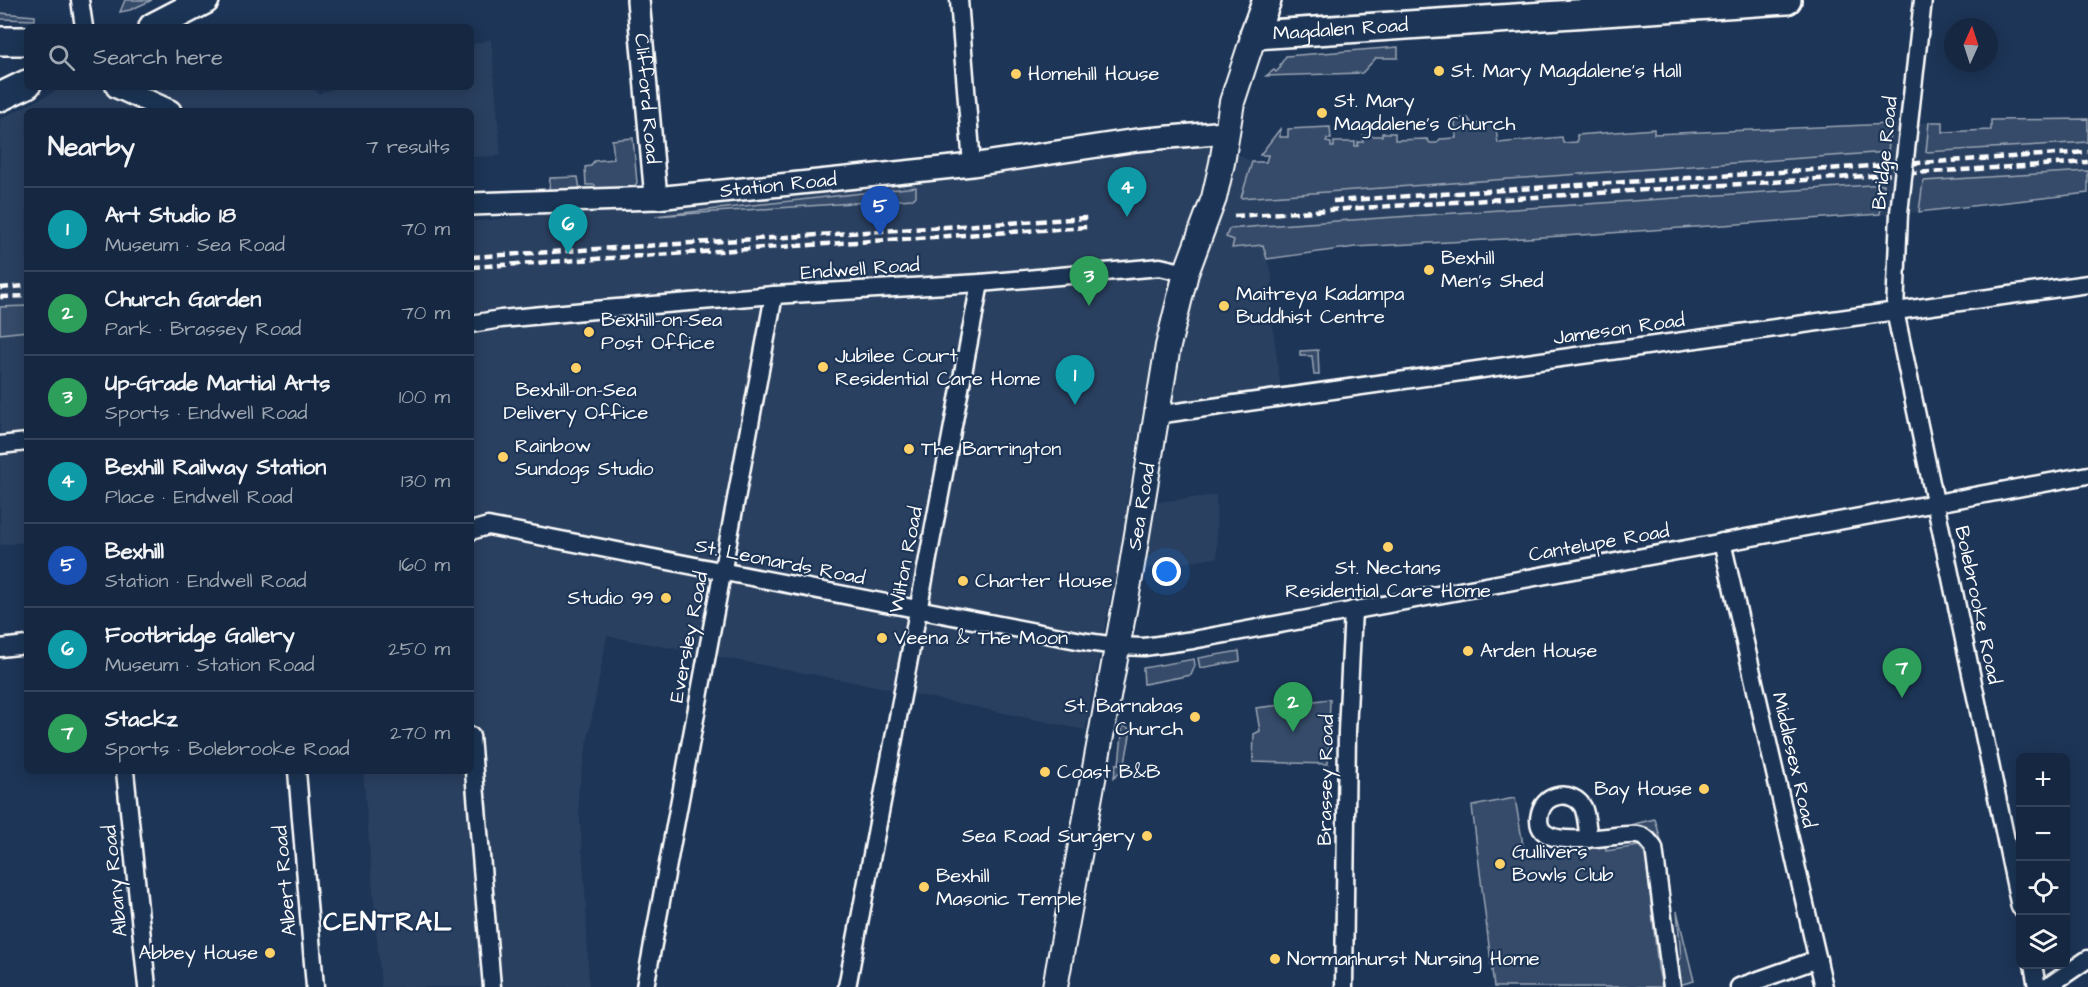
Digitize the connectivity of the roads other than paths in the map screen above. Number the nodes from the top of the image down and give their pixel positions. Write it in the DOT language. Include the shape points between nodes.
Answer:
graph roads {
  1 [pos="80,0"];
  2 [pos="205,0"];
  3 [pos="638,0"];
  4 [pos="959,0"];
  5 [pos="1267,0"];
  6 [pos="1788,0"];
  7 [pos="1923,0"];
  8 [pos="1630,6"];
  9 [pos="84,24"];
  10 [pos="157,24"];
  11 [pos="1254,35"];
  12 [pos="24,85"];
  13 [pos="124,90"];
  14 [pos="0,97"];
  15 [pos="163,108"];
  16 [pos="1226,132"];
  17 [pos="972,165"];
  18 [pos="656,198"];
  19 [pos="474,204"];
  20 [pos="1186,273"];
  21 [pos="980,282"];
  22 [pos="2088,284"];
  23 [pos="774,295"];
  24 [pos="1895,311"];
  25 [pos="474,324"];
  26 [pos="1156,415"];
  27 [pos="24,442"];
  28 [pos="0,445"];
  29 [pos="2088,475"];
  30 [pos="1935,503"];
  31 [pos="474,530"];
  32 [pos="1722,542"];
  33 [pos="722,572"];
  34 [pos="918,610"];
  35 [pos="1353,610"];
  36 [pos="24,645"];
  37 [pos="1117,646"];
  38 [pos="0,648"];
  39 [pos="474,772"];
  40 [pos="125,774"];
  41 [pos="297,774"];
  42 [pos="1589,839"];
  43 [pos="2016,888"];
  44 [pos="1818,959"];
  45 [pos="2088,959"];
  46 [pos="2034,969"];
  47 [pos="147,987"];
  48 [pos="315,987"];
  49 [pos="492,987"];
  50 [pos="645,987"];
  51 [pos="847,987"];
  52 [pos="1055,987"];
  53 [pos="1344,987"];
  54 [pos="1672,987"];
  55 [pos="1739,987"];
  56 [pos="1824,987"];
  57 [pos="2037,987"];
  58 [pos="2047,987"];
  1 -- 9 [label="street"];
  2 -- 10 [label="main road"];
  3 -- 18 [label="street, Clifford Road"];
  4 -- 17 [label="street"];
  5 -- 11 [label="main road"];
  6 -- 8 [label="main road, Magdalen Road"];
  7 -- 24 [label="street, Bridge Road, bridge" via="1899,213"];
  8 -- 11 [label="main road, Magdalen Road"];
  11 -- 16 [label="main road, Sea Road"];
  12 -- 14 [label="main road"];
  13 -- 15 [label="street"];
  16 -- 17 [label="street, Station Road" via="1137,140"];
  16 -- 20 [label="main road, Sea Road" via="1214,198"];
  17 -- 18 [label="street, Station Road"];
  18 -- 19 [label="street, Station Road"];
  20 -- 21 [label="street, Endwell Road" via="1160,267"];
  20 -- 26 [label="main road, Sea Road"];
  21 -- 23 [label="street, Endwell Road"];
  21 -- 34 [label="street, Wilton Road"];
  22 -- 24 [label="street, Jameson Road"];
  23 -- 25 [label="street, Endwell Road"];
  23 -- 33 [label="street, Eversley Road"];
  24 -- 26 [label="street, Jameson Road"];
  24 -- 30 [label="street, Bolebrooke Road"];
  26 -- 37 [label="main road, Sea Road"];
  27 -- 28 [label="street"];
  29 -- 30 [label="street, Cantelupe Road"];
  30 -- 32 [label="street, Cantelupe Road"];
  30 -- 43 [label="street, Bolebrooke Road"];
  31 -- 33 [label="street, St. Leonards Road" via="488,526"];
  32 -- 35 [label="street, Cantelupe Road"];
  32 -- 44 [label="street, Middlesex Road"];
  33 -- 34 [label="street, St. Leonards Road"];
  33 -- 50 [label="street, Eversley Road"];
  34 -- 37 [label="street, St. Leonards Road"];
  34 -- 51 [label="street, Wilton Road"];
  35 -- 37 [label="street, Cantelupe Road" via="1193,640 1144,647"];
  35 -- 53 [label="street, Brassey Road" via="1347,731"];
  36 -- 38 [label="street"];
  37 -- 52 [label="main road, Sea Road"];
  39 -- 49 [label="street"];
  40 -- 47 [label="street, Albany Road"];
  41 -- 48 [label="street, Albert Road"];
  42 -- 54 [label="street" via="1636,835 1647,838 1654,848"];
  44 -- 55 [label="street"];
  44 -- 56 [label="street, Middlesex Road"];
  45 -- 58 [label="street"];
  46 -- 57 [label="street"];
}
